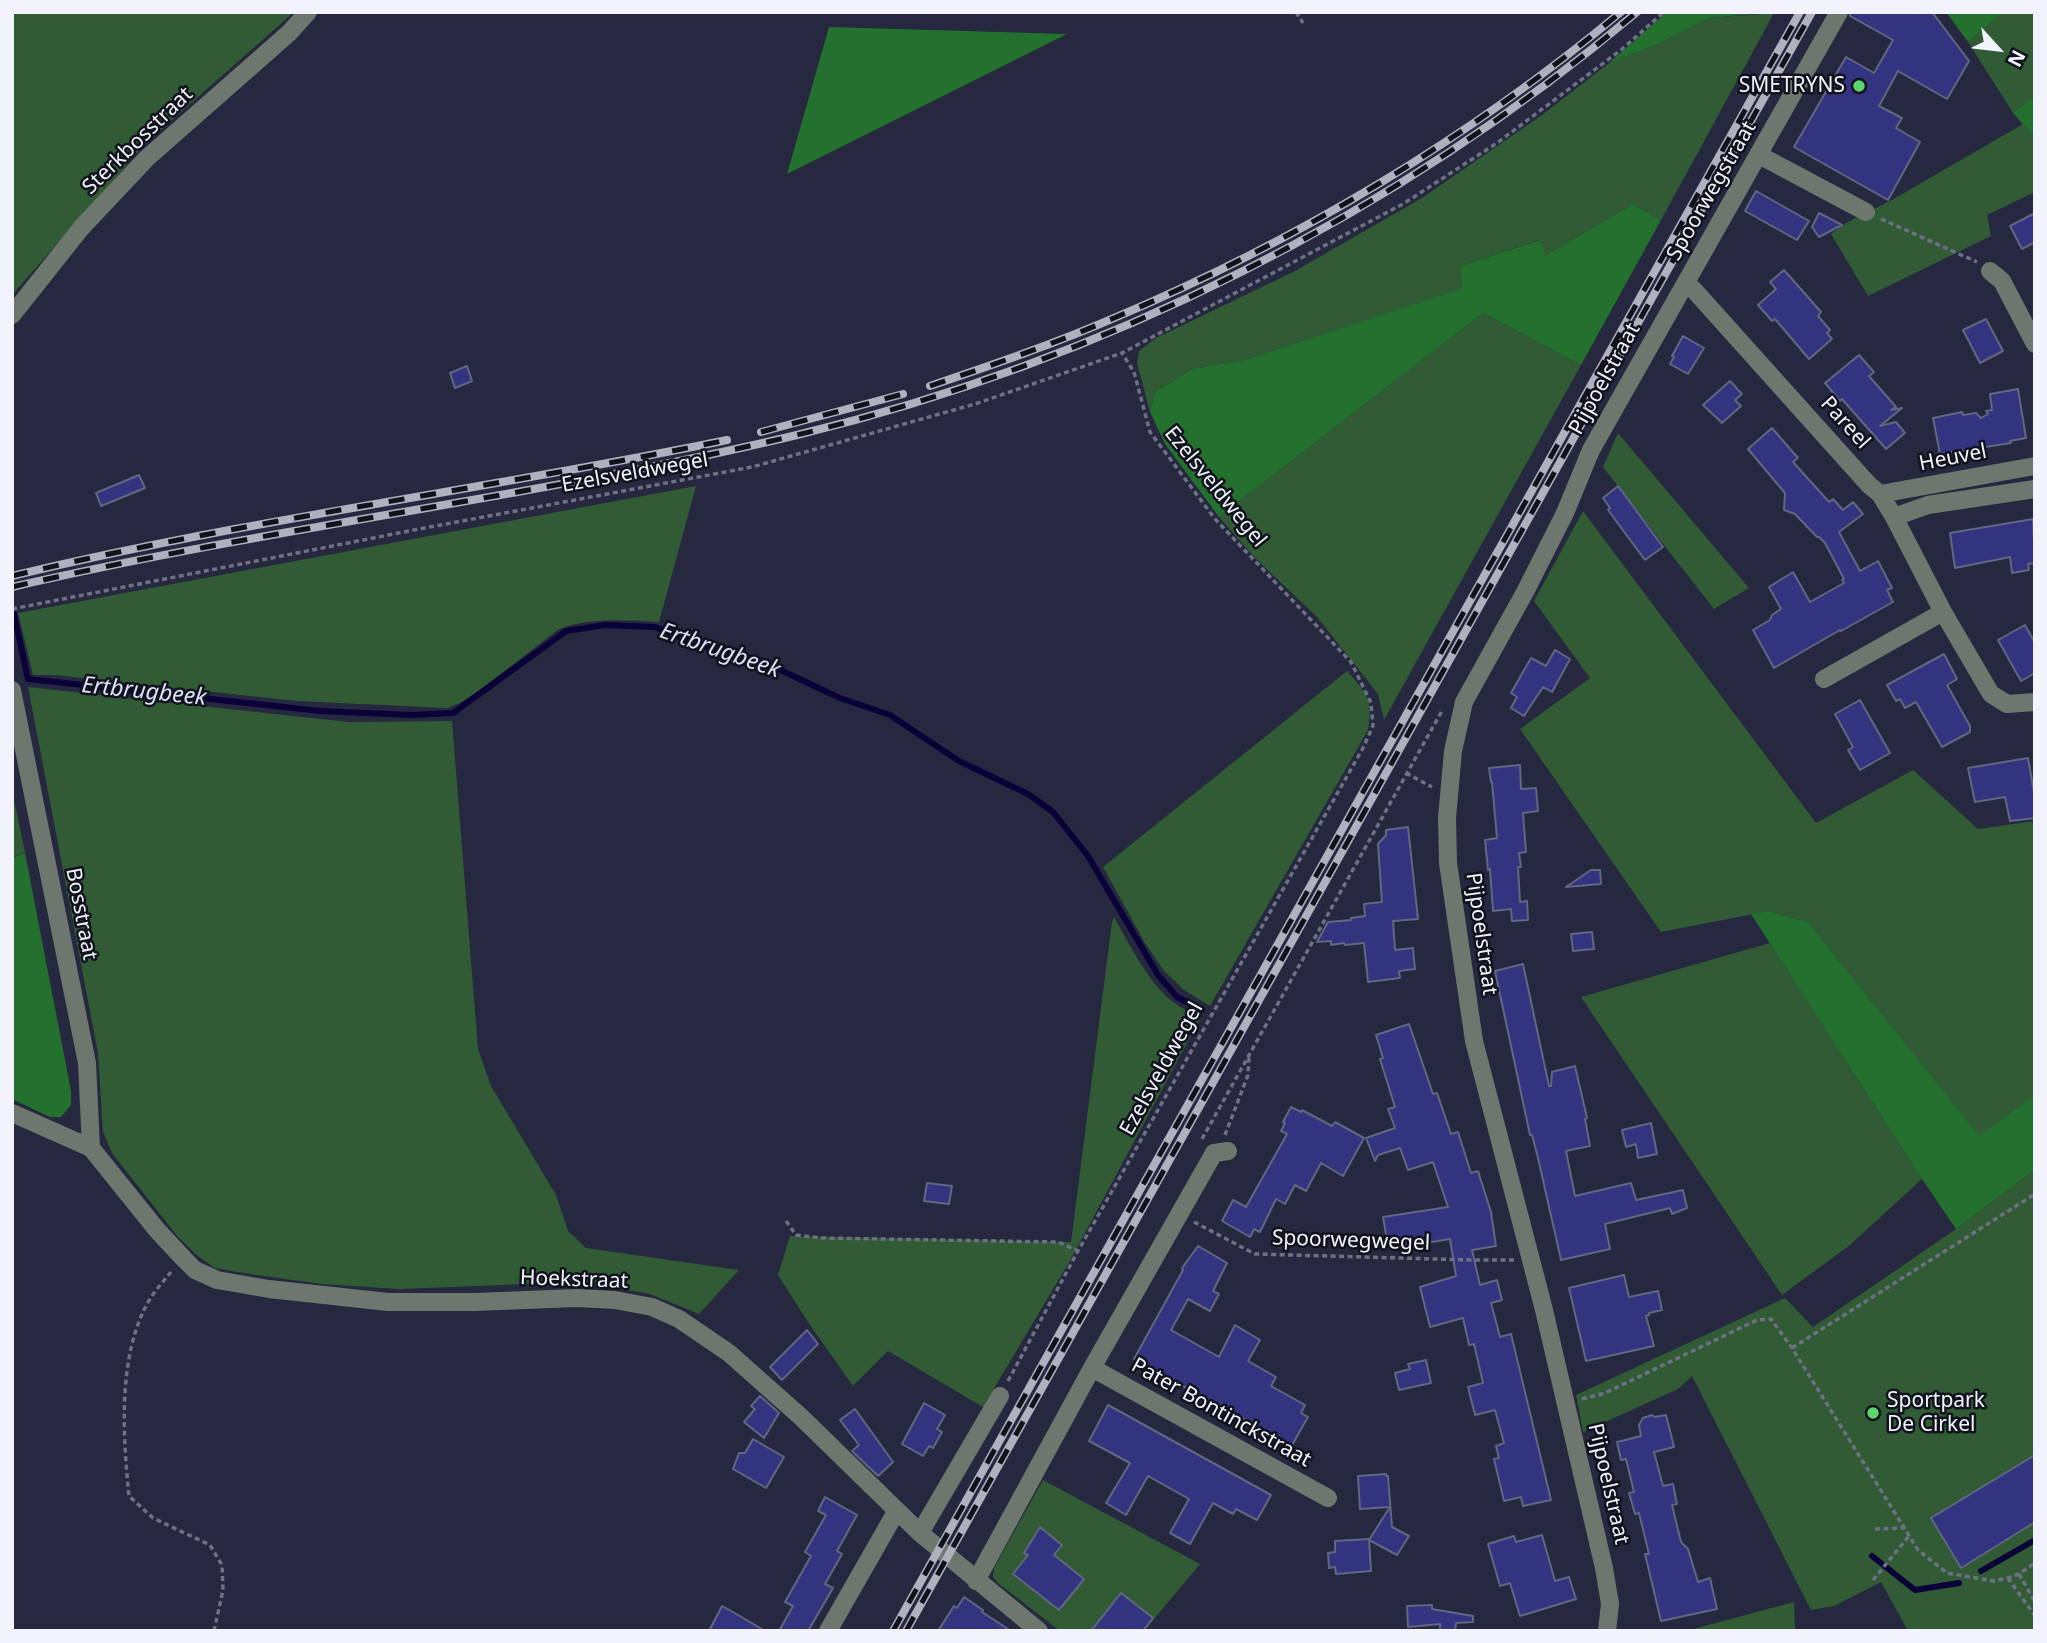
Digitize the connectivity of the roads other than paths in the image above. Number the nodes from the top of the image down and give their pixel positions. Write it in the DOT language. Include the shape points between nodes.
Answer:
graph roads {
  1 [pos="309,12"];
  2 [pos="1839,12"];
  3 [pos="1759,155"];
  4 [pos="1866,212"];
  5 [pos="1990,271"];
  6 [pos="1686,283"];
  7 [pos="12,315"];
  8 [pos="2035,344"];
  9 [pos="2035,466"];
  10 [pos="2035,489"];
  11 [pos="1880,494"];
  12 [pos="1894,517"];
  13 [pos="1944,612"];
  14 [pos="1824,679"];
  15 [pos="12,691"];
  16 [pos="2035,702"];
  17 [pos="12,1112"];
  18 [pos="91,1148"];
  19 [pos="1223,1152"];
  20 [pos="1092,1368"];
  21 [pos="1000,1396"];
  22 [pos="1328,1498"];
  23 [pos="896,1512"];
  24 [pos="920,1533"];
  25 [pos="976,1581"];
  26 [pos="828,1631"];
  27 [pos="1039,1631"];
  28 [pos="1607,1631"];
  1 -- 7 [label="street, Sterkbosstraat" via="147,158 82,227"];
  2 -- 3 [label="street, Spoorwegstraat"];
  3 -- 4 [label="street"];
  3 -- 6 [label="street, Spoorwegstraat"];
  5 -- 8 [label="street" via="2002,281"];
  6 -- 11 [label="street, Pareel"];
  6 -- 28 [label="street, Pijpoelstraat" via="1591,450 1565,513 1465,702 1453,751 1447,818 1448,863 1474,1041 1604,1568 1610,1604"];
  9 -- 11 [label="street, Heuvel"];
  10 -- 12 [label="street, Heuvel" via="1928,505"];
  11 -- 12 [label="street, Pareel"];
  12 -- 13 [label="street, Pareel"];
  13 -- 14 [label="street"];
  13 -- 16 [label="street, Pareel" via="1991,694 2007,705"];
  15 -- 18 [label="street, Bosstraat" via="88,1063"];
  17 -- 18 [label="street"];
  18 -- 23 [label="street, Hoekstraat" via="184,1259 217,1280 388,1302 577,1298 652,1307 729,1353"];
  19 -- 20 [label="street" via="1214,1153"];
  20 -- 22 [label="street, Pater Bontinckstraat"];
  20 -- 25 [label="street"];
  21 -- 24 [label="street"];
  23 -- 24 [label="street, Hoekstraat"];
  23 -- 26 [label="street"];
  24 -- 25 [label="street, Hoekstraat"];
  25 -- 27 [label="street, Hoekstraat"];
}
